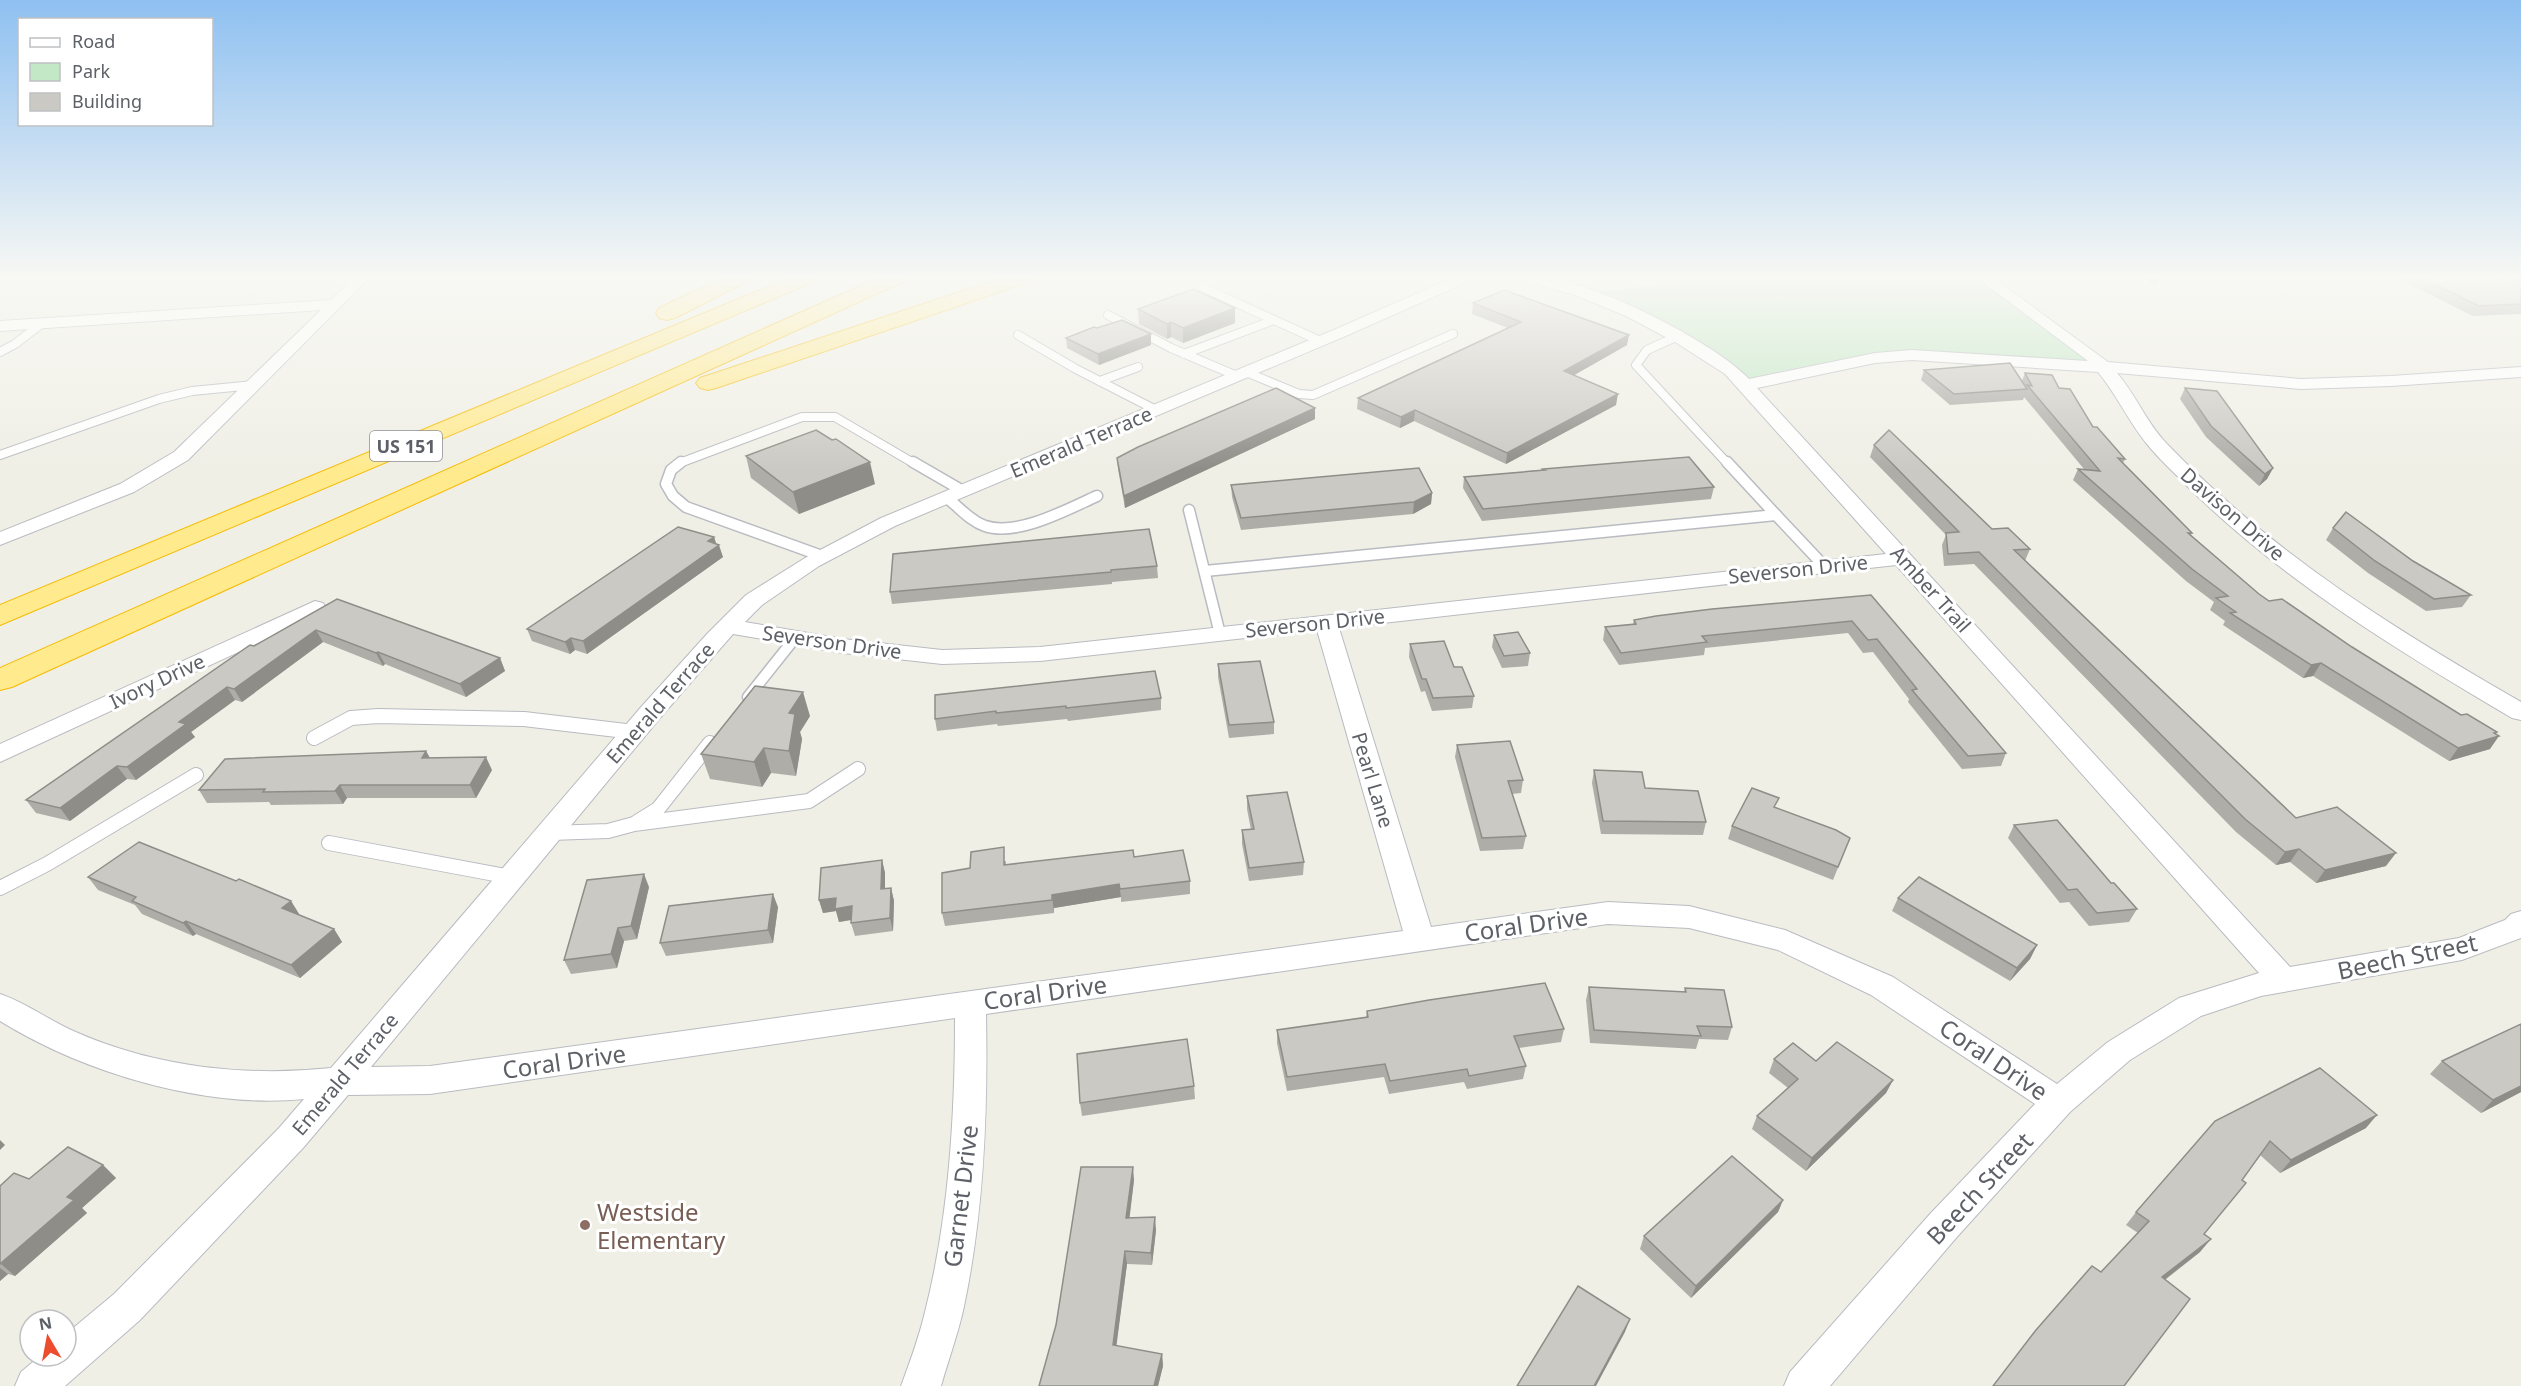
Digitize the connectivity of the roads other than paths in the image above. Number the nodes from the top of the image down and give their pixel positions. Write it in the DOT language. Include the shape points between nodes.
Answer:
graph roads {
  1 [pos="19,341"];
  2 [pos="298,341"];
  3 [pos="608,341"];
  4 [pos="657,341"];
  5 [pos="757,341"];
  6 [pos="833,341"];
  7 [pos="1028,341"];
  8 [pos="1158,341"];
  9 [pos="1219,341"];
  10 [pos="1320,341"];
  11 [pos="1437,341"];
  12 [pos="1668,341"];
  13 [pos="1688,341"];
  14 [pos="2072,341"];
  15 [pos="0,352"];
  16 [pos="1184,354"];
  17 [pos="1138,367"];
  18 [pos="2102,367"];
  19 [pos="2521,372"];
  20 [pos="1241,374"];
  21 [pos="1100,381"];
  22 [pos="254,385"];
  23 [pos="1745,385"];
  24 [pos="1155,410"];
  25 [pos="0,455"];
  26 [pos="955,494"];
  27 [pos="1097,496"];
  28 [pos="1189,510"];
  29 [pos="1776,515"];
  30 [pos="0,539"];
  31 [pos="822,556"];
  32 [pos="1904,558"];
  33 [pos="1825,567"];
  34 [pos="248,570"];
  35 [pos="1205,572"];
  36 [pos="315,608"];
  37 [pos="0,611"];
  38 [pos="0,616"];
  39 [pos="1326,622"];
  40 [pos="728,626"];
  41 [pos="1220,634"];
  42 [pos="795,638"];
  43 [pos="0,680"];
  44 [pos="741,705"];
  45 [pos="2521,712"];
  46 [pos="720,731"];
  47 [pos="634,732"];
  48 [pos="314,738"];
  49 [pos="0,754"];
  50 [pos="858,770"];
  51 [pos="196,775"];
  52 [pos="633,824"];
  53 [pos="548,833"];
  54 [pos="329,843"];
  55 [pos="511,877"];
  56 [pos="0,888"];
  57 [pos="2521,922"];
  58 [pos="1420,938"];
  59 [pos="2284,980"];
  60 [pos="970,1002"];
  61 [pos="0,1006"];
  62 [pos="338,1081"];
  63 [pos="2058,1102"];
  64 [pos="35,1386"];
  65 [pos="921,1386"];
  66 [pos="1804,1386"];
  1 -- 15 [label="lane"];
  2 -- 22 [label="street"];
  3 -- 37 [label="highway"];
  4 -- 38 [label="highway, US 151"];
  5 -- 34 [label="highway, US 151"];
  6 -- 34 [label="highway" via="619,416"];
  7 -- 21 [label="lane"];
  8 -- 16 [label="lane"];
  9 -- 16 [label="lane"];
  10 -- 20 [label="street, Emerald Terrace"];
  11 -- 20 [label="lane" via="1313,394 1299,394"];
  12 -- 29 [label="lane" via="1647,350 1636,365"];
  13 -- 23 [label="street, Amber Trail" via="1731,370"];
  14 -- 18 [label="street, Davison Drive"];
  16 -- 20 [label="lane"];
  17 -- 21 [label="lane"];
  18 -- 19 [label="street" via="2301,384"];
  18 -- 23 [label="street" via="1912,355 1875,358"];
  18 -- 45 [label="street, Davison Drive" via="2158,446 2221,508 2329,594"];
  20 -- 24 [label="street, Emerald Terrace"];
  21 -- 24 [label="lane"];
  22 -- 25 [label="lane" via="192,391 159,399"];
  22 -- 30 [label="street" via="181,456 161,470 128,488"];
  23 -- 32 [label="street, Amber Trail"];
  24 -- 26 [label="street, Emerald Terrace"];
  26 -- 27 [label="lane" via="985,526 1010,528"];
  26 -- 31 [label="street, Emerald Terrace"];
  26 -- 31 [label="lane" via="835,417 801,417 669,469 668,490 677,503"];
  28 -- 35 [label="lane"];
  29 -- 33 [label="lane"];
  29 -- 35 [label="lane"];
  31 -- 40 [label="street, Emerald Terrace" via="754,600"];
  32 -- 33 [label="street, Severson Drive"];
  32 -- 59 [label="street, Amber Trail"];
  33 -- 39 [label="street, Severson Drive"];
  34 -- 43 [label="highway, US 151"];
  35 -- 41 [label="lane"];
  36 -- 49 [label="street, Ivory Drive"];
  39 -- 41 [label="street, Severson Drive"];
  39 -- 58 [label="street, Pearl Lane"];
  40 -- 42 [label="street, Severson Drive"];
  40 -- 47 [label="street, Emerald Terrace"];
  41 -- 42 [label="street, Severson Drive" via="980,657 942,657"];
  42 -- 44 [label="lane"];
  46 -- 52 [label="lane" via="658,809"];
  47 -- 48 [label="lane" via="524,719 378,716 351,718"];
  47 -- 53 [label="street, Emerald Terrace"];
  50 -- 52 [label="lane" via="809,801"];
  51 -- 56 [label="lane"];
  52 -- 53 [label="lane" via="608,831"];
  53 -- 55 [label="street, Emerald Terrace"];
  54 -- 55 [label="lane"];
  55 -- 62 [label="street, Emerald Terrace"];
  57 -- 59 [label="street, Beech Street" via="2462,949"];
  58 -- 60 [label="street, Coral Drive"];
  58 -- 63 [label="street, Coral Drive" via="1608,913 1689,917 1785,941 1882,986"];
  59 -- 63 [label="street, Beech Street" via="2190,1007 2120,1051"];
  60 -- 62 [label="street, Coral Drive" via="430,1080"];
  60 -- 65 [label="street, Garnet Drive" via="971,1100 963,1205 947,1301"];
  61 -- 62 [label="street, Coral Drive" via="27,1024 87,1053 179,1078 285,1086"];
  62 -- 64 [label="street, Emerald Terrace" via="291,1138 127,1307"];
  63 -- 66 [label="street, Beech Street" via="1943,1226"];
}
